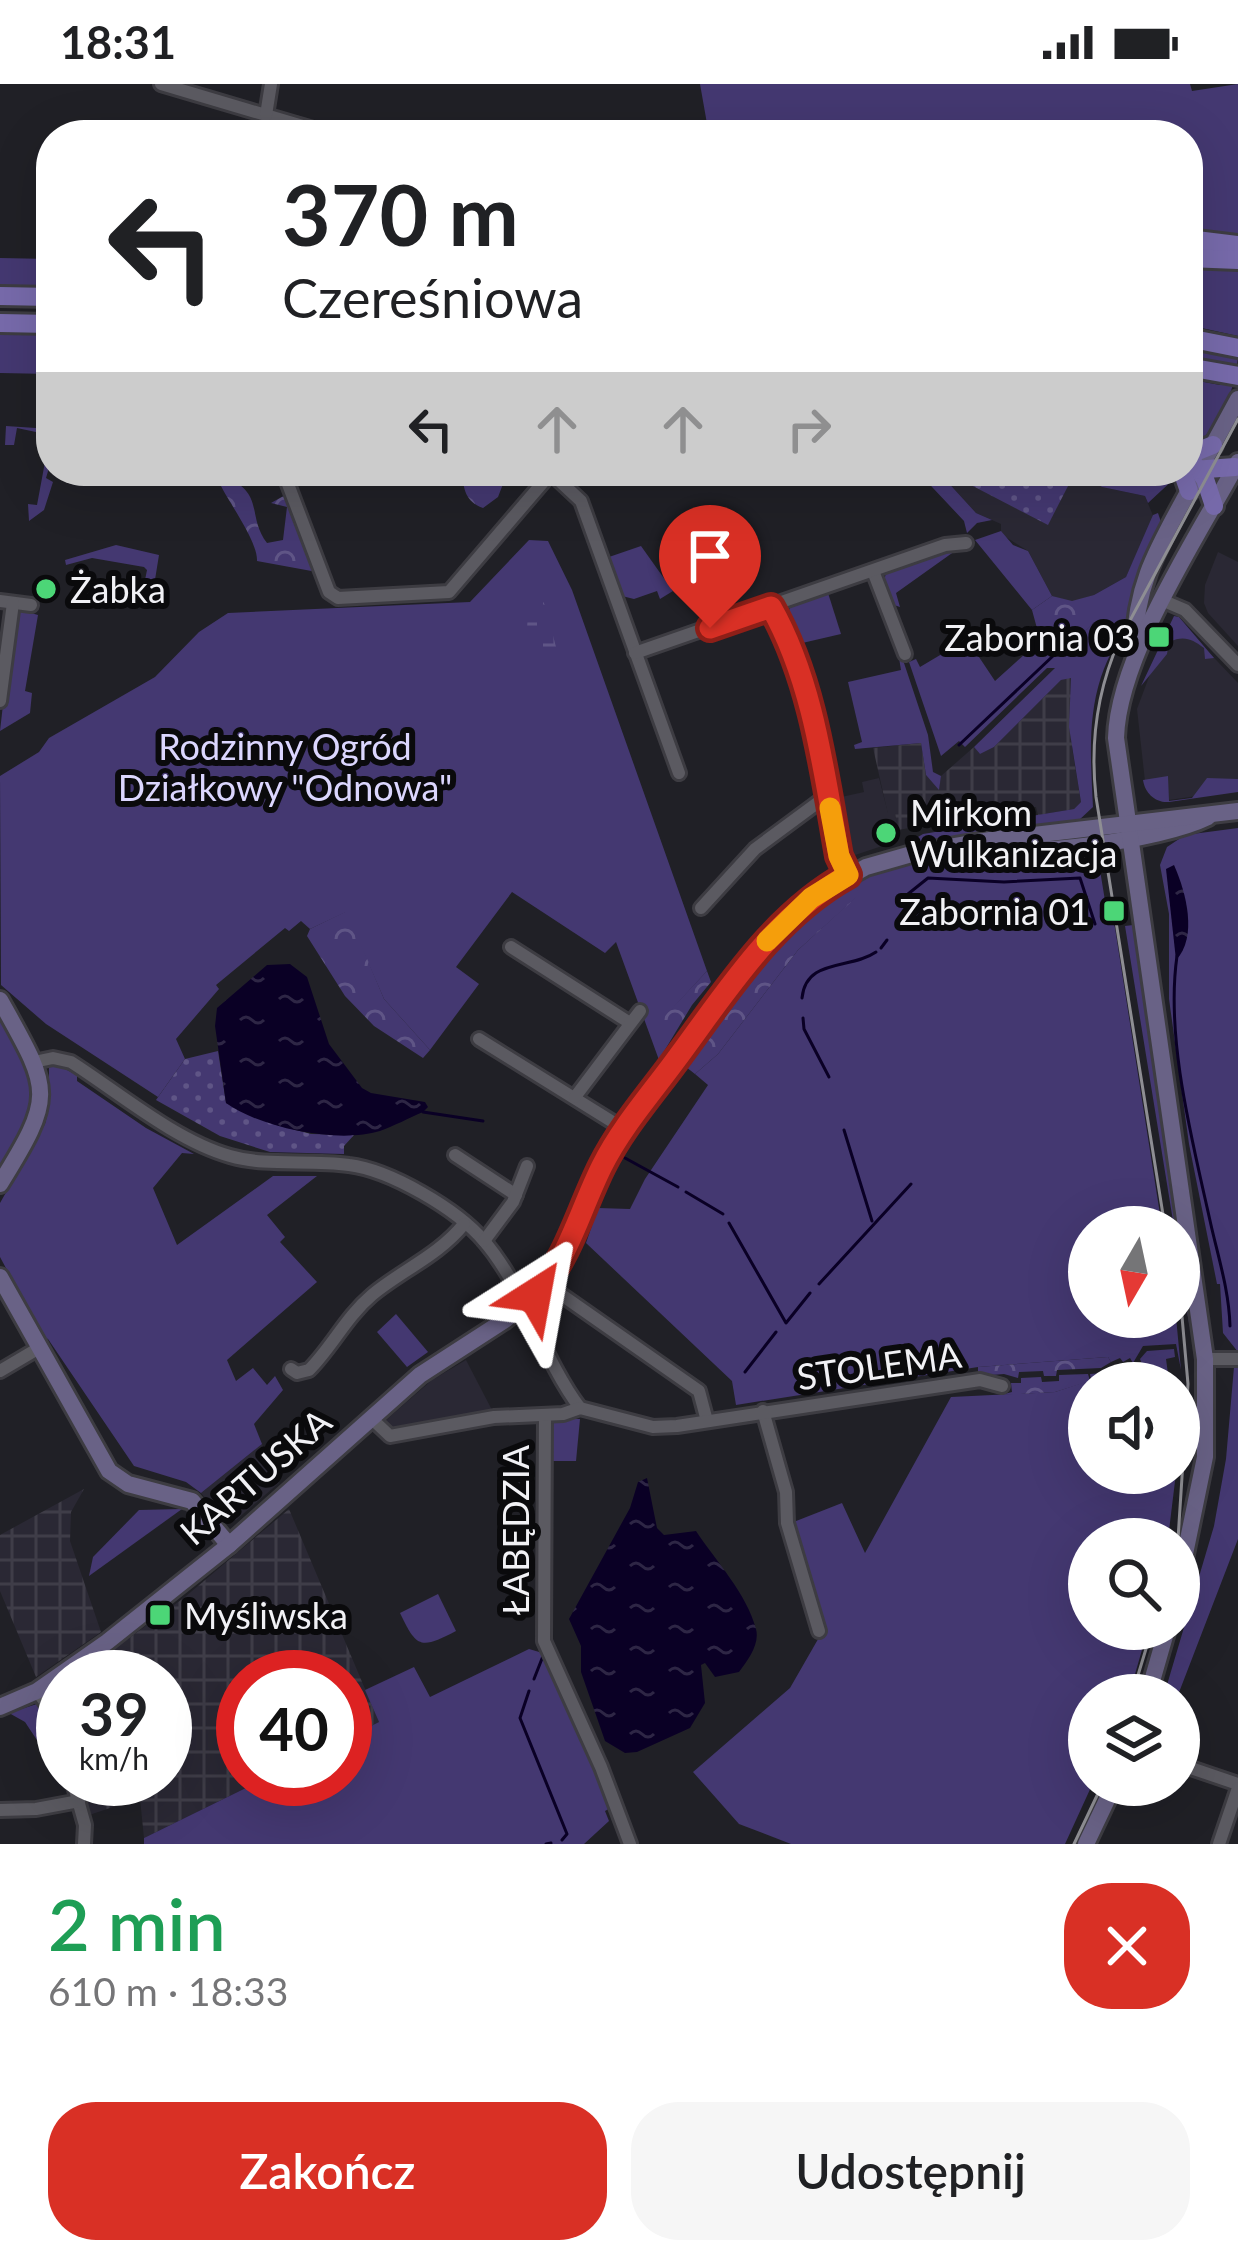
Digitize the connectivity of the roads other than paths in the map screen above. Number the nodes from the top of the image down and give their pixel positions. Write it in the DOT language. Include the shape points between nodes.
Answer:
graph roads {
  1 [pos="160,84"];
  2 [pos="271,84"];
  3 [pos="266,115"];
  4 [pos="282,120"];
  5 [pos="1203,241"];
  6 [pos="1238,245"];
  7 [pos="1203,259"];
  8 [pos="1238,260"];
  9 [pos="0,296"];
  10 [pos="36,297"];
  11 [pos="0,323"];
  12 [pos="36,324"];
  13 [pos="1203,341"];
  14 [pos="1238,348"];
  15 [pos="1238,399"];
  16 [pos="1213,445"];
  17 [pos="1203,453"];
  18 [pos="1203,464"];
  19 [pos="1237,465"];
  20 [pos="289,486"];
  21 [pos="540,486"];
  22 [pos="565,486"];
  23 [pos="1189,486"];
  24 [pos="1202,486"];
  25 [pos="1189,491"];
  26 [pos="1214,506"];
  27 [pos="966,543"];
  28 [pos="873,571"];
  29 [pos="1164,601"];
  30 [pos="6,602"];
  31 [pos="31,605"];
  32 [pos="771,607"];
  33 [pos="635,653"];
  34 [pos="905,654"];
  35 [pos="1134,656"];
  36 [pos="1238,664"];
  37 [pos="0,701"];
  38 [pos="679,773"];
  39 [pos="828,795"];
  40 [pos="1238,811"];
  41 [pos="1130,830"];
  42 [pos="848,875"];
  43 [pos="701,908"];
  44 [pos="511,947"];
  45 [pos="0,1000"];
  46 [pos="640,1011"];
  47 [pos="630,1024"];
  48 [pos="479,1039"];
  49 [pos="34,1062"];
  50 [pos="575,1097"];
  51 [pos="624,1129"];
  52 [pos="455,1156"];
  53 [pos="527,1166"];
  54 [pos="0,1184"];
  55 [pos="516,1195"];
  56 [pos="464,1224"];
  57 [pos="484,1241"];
  58 [pos="0,1277"];
  59 [pos="545,1284"];
  60 [pos="524,1306"];
  61 [pos="39,1348"];
  62 [pos="1205,1359"];
  63 [pos="1238,1359"];
  64 [pos="291,1369"];
  65 [pos="0,1371"];
  66 [pos="1002,1386"];
  67 [pos="580,1408"];
  68 [pos="763,1412"];
  69 [pos="545,1414"];
  70 [pos="371,1418"];
  71 [pos="706,1421"];
  72 [pos="1192,1518"];
  73 [pos="229,1545"];
  74 [pos="819,1631"];
  75 [pos="96,1650"];
  76 [pos="36,1691"];
  77 [pos="0,1707"];
  78 [pos="1200,1772"];
  79 [pos="1238,1786"];
  80 [pos="52,1806"];
  81 [pos="80,1806"];
  82 [pos="1104,1806"];
  83 [pos="0,1810"];
  84 [pos="84,1844"];
  85 [pos="630,1844"];
  86 [pos="1085,1844"];
  87 [pos="1219,1844"];
  1 -- 3 [label="street"];
  2 -- 3 [label="street"];
  3 -- 4 [label="street"];
  5 -- 6 [label="main road"];
  7 -- 8 [label="main road"];
  9 -- 10 [label="main road"];
  11 -- 12 [label="main road"];
  13 -- 14 [label="main road"];
  15 -- 16 [label="street"];
  16 -- 17 [label="main road"];
  18 -- 19 [label="main road"];
  19 -- 26 [label="street"];
  20 -- 21 [label="street" via="338,598 449,592"];
  22 -- 33 [label="street" via="581,501"];
  23 -- 25 [label="main road"];
  24 -- 26 [label="main road"];
  25 -- 35 [label="street" via="1139,593"];
  26 -- 29 [label="street"];
  27 -- 28 [label="street"];
  28 -- 32 [label="street"];
  28 -- 34 [label="street"];
  29 -- 35 [label="street"];
  29 -- 36 [label="street" via="1186,610"];
  30 -- 31 [label="street"];
  30 -- 37 [label="street"];
  32 -- 33 [label="street"];
  32 -- 39 [label="street" via="802,678"];
  33 -- 38 [label="street"];
  35 -- 41 [label="street" via="1117,716"];
  39 -- 42 [label="street"];
  39 -- 43 [label="street" via="755,849"];
  40 -- 41 [label="street, KARTUSKA" via="1185,829"];
  41 -- 42 [label="street, KARTUSKA" via="1011,851 963,847 893,857"];
  41 -- 62 [label="street"];
  42 -- 51 [label="street, KARTUSKA" via="778,928"];
  44 -- 47 [label="street"];
  45 -- 49 [label="street"];
  46 -- 47 [label="street"];
  47 -- 50 [label="street"];
  48 -- 50 [label="street"];
  49 -- 54 [label="street" via="35,1125"];
  49 -- 56 [label="street" via="71,1062 215,1151 363,1168 407,1185"];
  50 -- 51 [label="street"];
  51 -- 59 [label="street, KARTUSKA"];
  52 -- 55 [label="street"];
  53 -- 55 [label="street"];
  55 -- 57 [label="street"];
  56 -- 57 [label="street"];
  56 -- 64 [label="street" via="373,1294 309,1370"];
  57 -- 60 [label="street"];
  58 -- 61 [label="street"];
  59 -- 60 [label="street, KARTUSKA"];
  59 -- 71 [label="street" via="699,1391"];
  60 -- 67 [label="street"];
  60 -- 70 [label="street, KARTUSKA" via="419,1375"];
  61 -- 65 [label="street"];
  61 -- 73 [label="street" via="109,1472 192,1501"];
  62 -- 63 [label="street"];
  62 -- 72 [label="street" via="1204,1456"];
  66 -- 68 [label="street, STOLEMA" via="980,1380"];
  67 -- 69 [label="street, STOLEMA"];
  67 -- 71 [label="street, STOLEMA" via="652,1426"];
  68 -- 71 [label="street, STOLEMA"];
  68 -- 74 [label="street, STOLEMA"];
  69 -- 70 [label="street, STOLEMA" via="390,1436"];
  69 -- 85 [label="street, ŁABĘDZIA" via="544,1641"];
  70 -- 73 [label="street, KARTUSKA"];
  73 -- 75 [label="street, KARTUSKA"];
  76 -- 77 [label="street, KARTUSKA"];
  78 -- 79 [label="street"];
  79 -- 87 [label="street"];
  80 -- 83 [label="street"];
  81 -- 84 [label="street"];
  82 -- 86 [label="street"];
}
